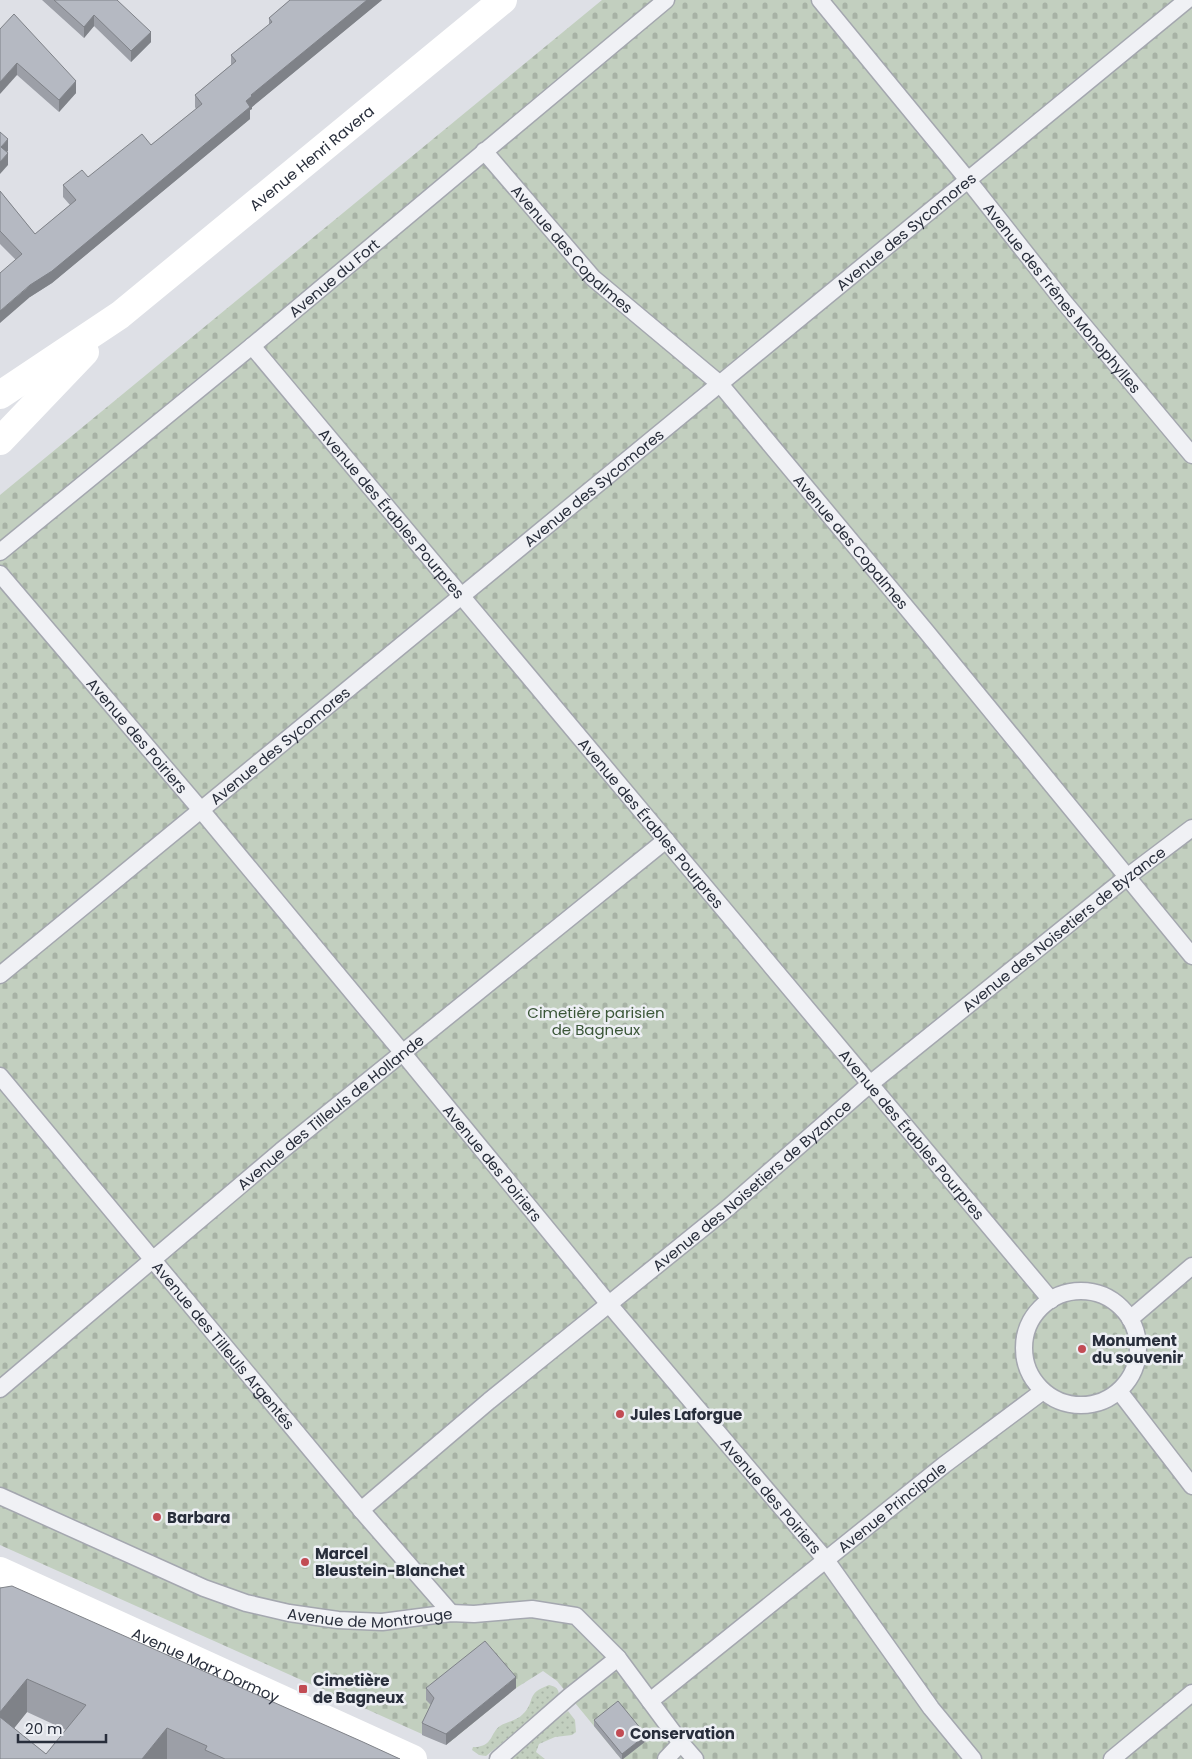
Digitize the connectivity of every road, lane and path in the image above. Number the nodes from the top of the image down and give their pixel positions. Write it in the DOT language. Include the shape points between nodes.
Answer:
graph roads {
  1 [pos="503,0"];
  2 [pos="666,0"];
  3 [pos="820,0"];
  4 [pos="1187,0"];
  5 [pos="484,151"];
  6 [pos="968,180"];
  7 [pos="120,316"];
  8 [pos="252,346"];
  9 [pos="720,384"];
  10 [pos="0,395"];
  11 [pos="0,441"];
  12 [pos="1192,455"];
  13 [pos="0,552"];
  14 [pos="0,574"];
  15 [pos="462,596"];
  16 [pos="201,810"];
  17 [pos="1192,828"];
  18 [pos="666,840"];
  19 [pos="1127,877"];
  20 [pos="1192,956"];
  21 [pos="0,975"];
  22 [pos="402,1052"];
  23 [pos="0,1076"];
  24 [pos="870,1084"];
  25 [pos="154,1260"];
  26 [pos="1192,1266"];
  27 [pos="1051,1300"];
  28 [pos="608,1303"];
  29 [pos="1130,1319"];
  30 [pos="0,1389"];
  31 [pos="1043,1391"];
  32 [pos="1119,1391"];
  33 [pos="1192,1486"];
  34 [pos="0,1496"];
  35 [pos="361,1510"];
  36 [pos="826,1560"];
  37 [pos="0,1572"];
  38 [pos="451,1613"];
  39 [pos="618,1658"];
  40 [pos="1192,1693"];
  41 [pos="650,1701"];
  42 [pos="681,1743"];
  43 [pos="413,1759"];
  44 [pos="498,1759"];
  45 [pos="666,1759"];
  46 [pos="695,1759"];
  47 [pos="973,1759"];
  48 [pos="1112,1759"];
  1 -- 7 [label="street, Avenue Henri Ravera"];
  2 -- 5 [label="lane, Avenue du Fort"];
  3 -- 6 [label="lane, Avenue des Frênes Monophylles"];
  4 -- 6 [label="lane, Avenue des Sycomores"];
  5 -- 8 [label="lane, Avenue du Fort"];
  5 -- 9 [label="lane, Avenue des Copalmes" via="593,278"];
  6 -- 9 [label="lane, Avenue des Sycomores"];
  6 -- 12 [label="lane, Avenue des Frênes Monophylles" via="1064,302"];
  7 -- 10 [label="street, Avenue Henri Ravera"];
  7 -- 11 [label="street, Avenue Henri Ravera"];
  8 -- 13 [label="lane, Avenue du Fort"];
  8 -- 15 [label="lane, Avenue des Érables Pourpres"];
  9 -- 15 [label="lane, Avenue des Sycomores"];
  9 -- 19 [label="lane, Avenue des Copalmes"];
  14 -- 16 [label="lane, Avenue des Poiriers"];
  15 -- 16 [label="lane, Avenue des Sycomores"];
  15 -- 18 [label="lane, Avenue des Érables Pourpres"];
  16 -- 21 [label="lane, Avenue des Sycomores"];
  16 -- 22 [label="lane, Avenue des Poiriers"];
  17 -- 19 [label="lane, Avenue des Noisetiers de Byzance"];
  18 -- 22 [label="lane, Avenue des Tilleuls de Hollande"];
  18 -- 24 [label="lane, Avenue des Érables Pourpres"];
  19 -- 20 [label="lane, Avenue des Copalmes"];
  19 -- 24 [label="lane, Avenue des Noisetiers de Byzance"];
  22 -- 25 [label="lane, Avenue des Tilleuls de Hollande"];
  22 -- 28 [label="lane, Avenue des Poiriers"];
  23 -- 25 [label="lane, Avenue des Tilleuls Argentés"];
  24 -- 27 [label="lane, Avenue des Érables Pourpres"];
  24 -- 28 [label="lane, Avenue des Noisetiers de Byzance" via="730,1207"];
  25 -- 30 [label="lane, Avenue des Tilleuls de Hollande"];
  25 -- 35 [label="lane, Avenue des Tilleuls Argentés"];
  26 -- 29 [label="lane"];
  27 -- 29 [label="lane" via="1068,1293 1086,1292 1103,1296 1119,1306"];
  27 -- 31 [label="lane" via="1037,1311 1028,1326 1024,1343 1031,1377"];
  28 -- 35 [label="lane, Avenue des Noisetiers de Byzance"];
  28 -- 36 [label="lane, Avenue des Poiriers"];
  29 -- 32 [label="lane" via="1137,1338 1138,1357 1131,1376"];
  31 -- 32 [label="lane" via="1056,1400 1073,1405 1089,1405"];
  31 -- 36 [label="lane, Avenue Principale"];
  32 -- 33 [label="lane"];
  34 -- 38 [label="lane, Avenue de Montrouge" via="204,1588 246,1603 338,1620 382,1622"];
  35 -- 38 [label="lane, Avenue des Tilleuls Argentés"];
  36 -- 41 [label="lane, Avenue Principale"];
  36 -- 47 [label="lane, Avenue des Poiriers" via="931,1708"];
  37 -- 43 [label="street, Avenue Marx Dormoy"];
  38 -- 39 [label="lane, Avenue de Montrouge" via="532,1609 576,1616"];
  39 -- 41 [label="lane, Avenue de Montrouge"];
  39 -- 44 [label="lane"];
  40 -- 48 [label="lane"];
  41 -- 42 [label="lane, Avenue de Montrouge"];
  42 -- 45 [label="lane"];
  42 -- 46 [label="lane, Avenue de Montrouge"];
}
